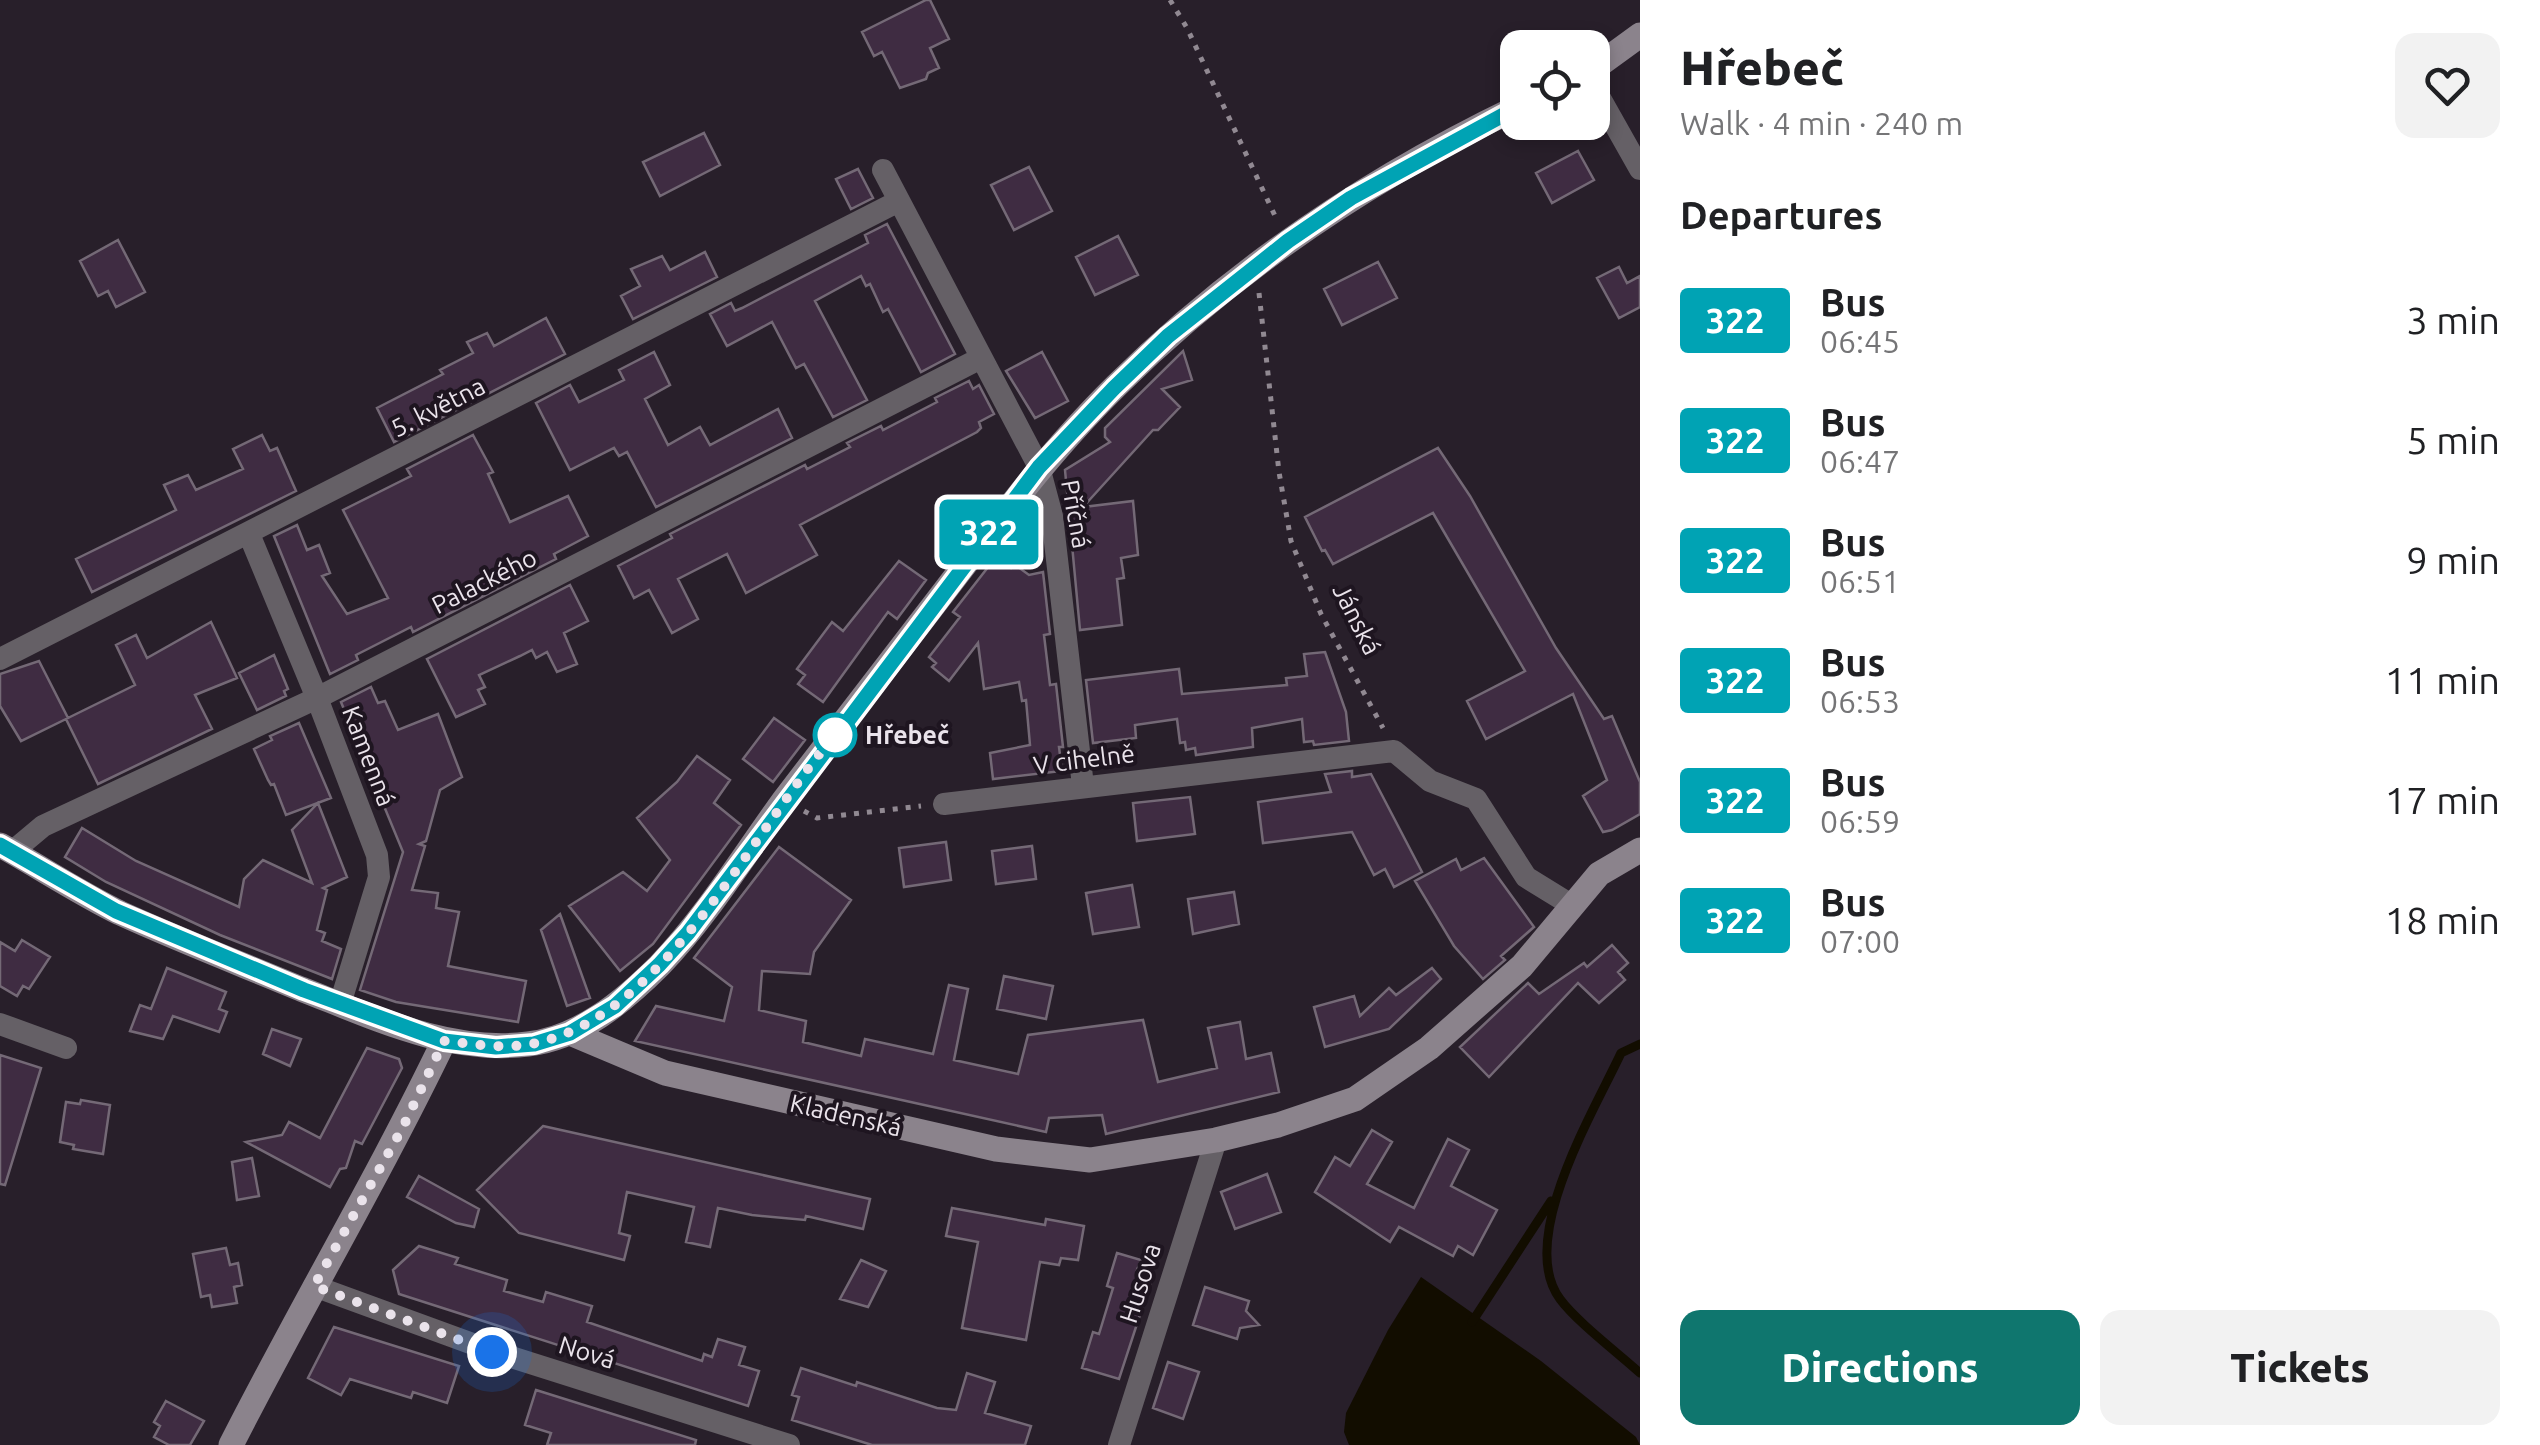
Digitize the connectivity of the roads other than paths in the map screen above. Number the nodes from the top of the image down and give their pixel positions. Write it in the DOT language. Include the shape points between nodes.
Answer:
graph roads {
  1 [pos="1640,35"];
  2 [pos="1610,57"];
  3 [pos="1610,116"];
  4 [pos="1500,117"];
  5 [pos="1640,169"];
  6 [pos="883,170"];
  7 [pos="899,201"];
  8 [pos="981,358"];
  9 [pos="1039,467"];
  10 [pos="249,534"];
  11 [pos="0,659"];
  12 [pos="317,698"];
  13 [pos="1083,786"];
  14 [pos="944,804"];
  15 [pos="6,849"];
  16 [pos="1640,850"];
  17 [pos="1573,906"];
  18 [pos="340,1004"];
  19 [pos="0,1024"];
  20 [pos="570,1033"];
  21 [pos="444,1041"];
  22 [pos="66,1048"];
  23 [pos="1216,1140"];
  24 [pos="314,1286"];
  25 [pos="231,1445"];
  26 [pos="790,1445"];
  27 [pos="1120,1445"];
  1 -- 2 [label="street"];
  3 -- 5 [label="street"];
  4 -- 9 [label="street" via="1351,198 1256,265 1168,336"];
  6 -- 7 [label="street, Příčná"];
  7 -- 8 [label="street, Příčná"];
  7 -- 10 [label="street, 5. května"];
  8 -- 9 [label="street, Příčná"];
  8 -- 12 [label="street, Palackého"];
  9 -- 13 [label="street, Příčná" via="1052,516"];
  9 -- 20 [label="street" via="688,933 615,1006"];
  10 -- 11 [label="street, 5. května"];
  10 -- 12 [label="street, Kamenná"];
  12 -- 15 [label="street, Palackého"];
  12 -- 18 [label="street, Kamenná" via="379,878"];
  13 -- 14 [label="street, V cihelně"];
  13 -- 17 [label="street, V cihelně" via="1394,750 1430,782 1476,799 1526,876"];
  15 -- 18 [label="street" via="116,911"];
  16 -- 17 [label="street, Kladenská" via="1600,874"];
  17 -- 23 [label="street, Kladenská" via="1509,978 1429,1048 1356,1098"];
  18 -- 21 [label="street"];
  19 -- 22 [label="street"];
  20 -- 21 [label="street" via="496,1047"];
  20 -- 23 [label="street, Kladenská" via="665,1073 996,1149 1090,1160"];
  21 -- 24 [label="street"];
  23 -- 27 [label="street, Husova"];
  24 -- 25 [label="street"];
  24 -- 26 [label="street, Nová" via="492,1352"];
}
